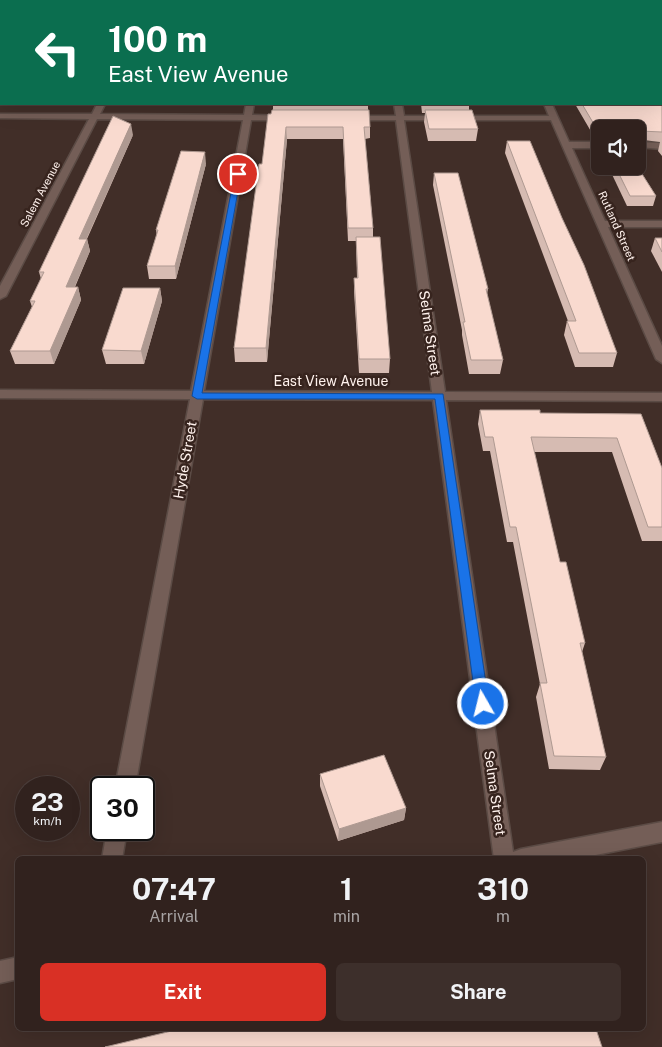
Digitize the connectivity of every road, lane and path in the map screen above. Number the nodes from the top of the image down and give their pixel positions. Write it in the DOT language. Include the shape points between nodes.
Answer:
graph roads {
  1 [pos="100,105"];
  2 [pos="250,105"];
  3 [pos="548,105"];
  4 [pos="399,111"];
  5 [pos="0,116"];
  6 [pos="94,117"];
  7 [pos="248,118"];
  8 [pos="295,118"];
  9 [pos="343,118"];
  10 [pos="555,118"];
  11 [pos="567,144"];
  12 [pos="591,145"];
  13 [pos="646,145"];
  14 [pos="662,146"];
  15 [pos="602,224"];
  16 [pos="662,224"];
  17 [pos="0,296"];
  18 [pos="656,333"];
  19 [pos="662,359"];
  20 [pos="0,394"];
  21 [pos="197,396"];
  22 [pos="439,396"];
  23 [pos="662,397"];
  24 [pos="127,776"];
  25 [pos="662,832"];
  26 [pos="115,841"];
  27 [pos="113,856"];
  28 [pos="504,856"];
  29 [pos="537,856"];
  30 [pos="15,969"];
  31 [pos="0,972"];
  1 -- 6 [label="street, Salem Avenue"];
  2 -- 7 [label="street, Hyde Street"];
  3 -- 10 [label="street, Rutland Street"];
  4 -- 9 [label="street"];
  4 -- 10 [label="street"];
  4 -- 22 [label="street, Selma Street"];
  5 -- 6 [label="street"];
  6 -- 7 [label="street"];
  6 -- 17 [label="street, Salem Avenue"];
  7 -- 8 [label="street"];
  7 -- 21 [label="street, Hyde Street"];
  10 -- 11 [label="street, Rutland Street"];
  11 -- 12 [label="street"];
  11 -- 15 [label="street, Rutland Street"];
  13 -- 14 [label="street"];
  15 -- 16 [label="street"];
  15 -- 18 [label="street, Rutland Street"];
  18 -- 19 [label="street, Rutland Street"];
  20 -- 21 [label="street, East View Avenue"];
  21 -- 22 [label="street, East View Avenue"];
  21 -- 24 [label="street, Hyde Street"];
  22 -- 23 [label="street, East View Avenue"];
  22 -- 28 [label="street, Selma Street"];
  25 -- 29 [label="street"];
  26 -- 27 [label="street"];
  30 -- 31 [label="street"];
}
